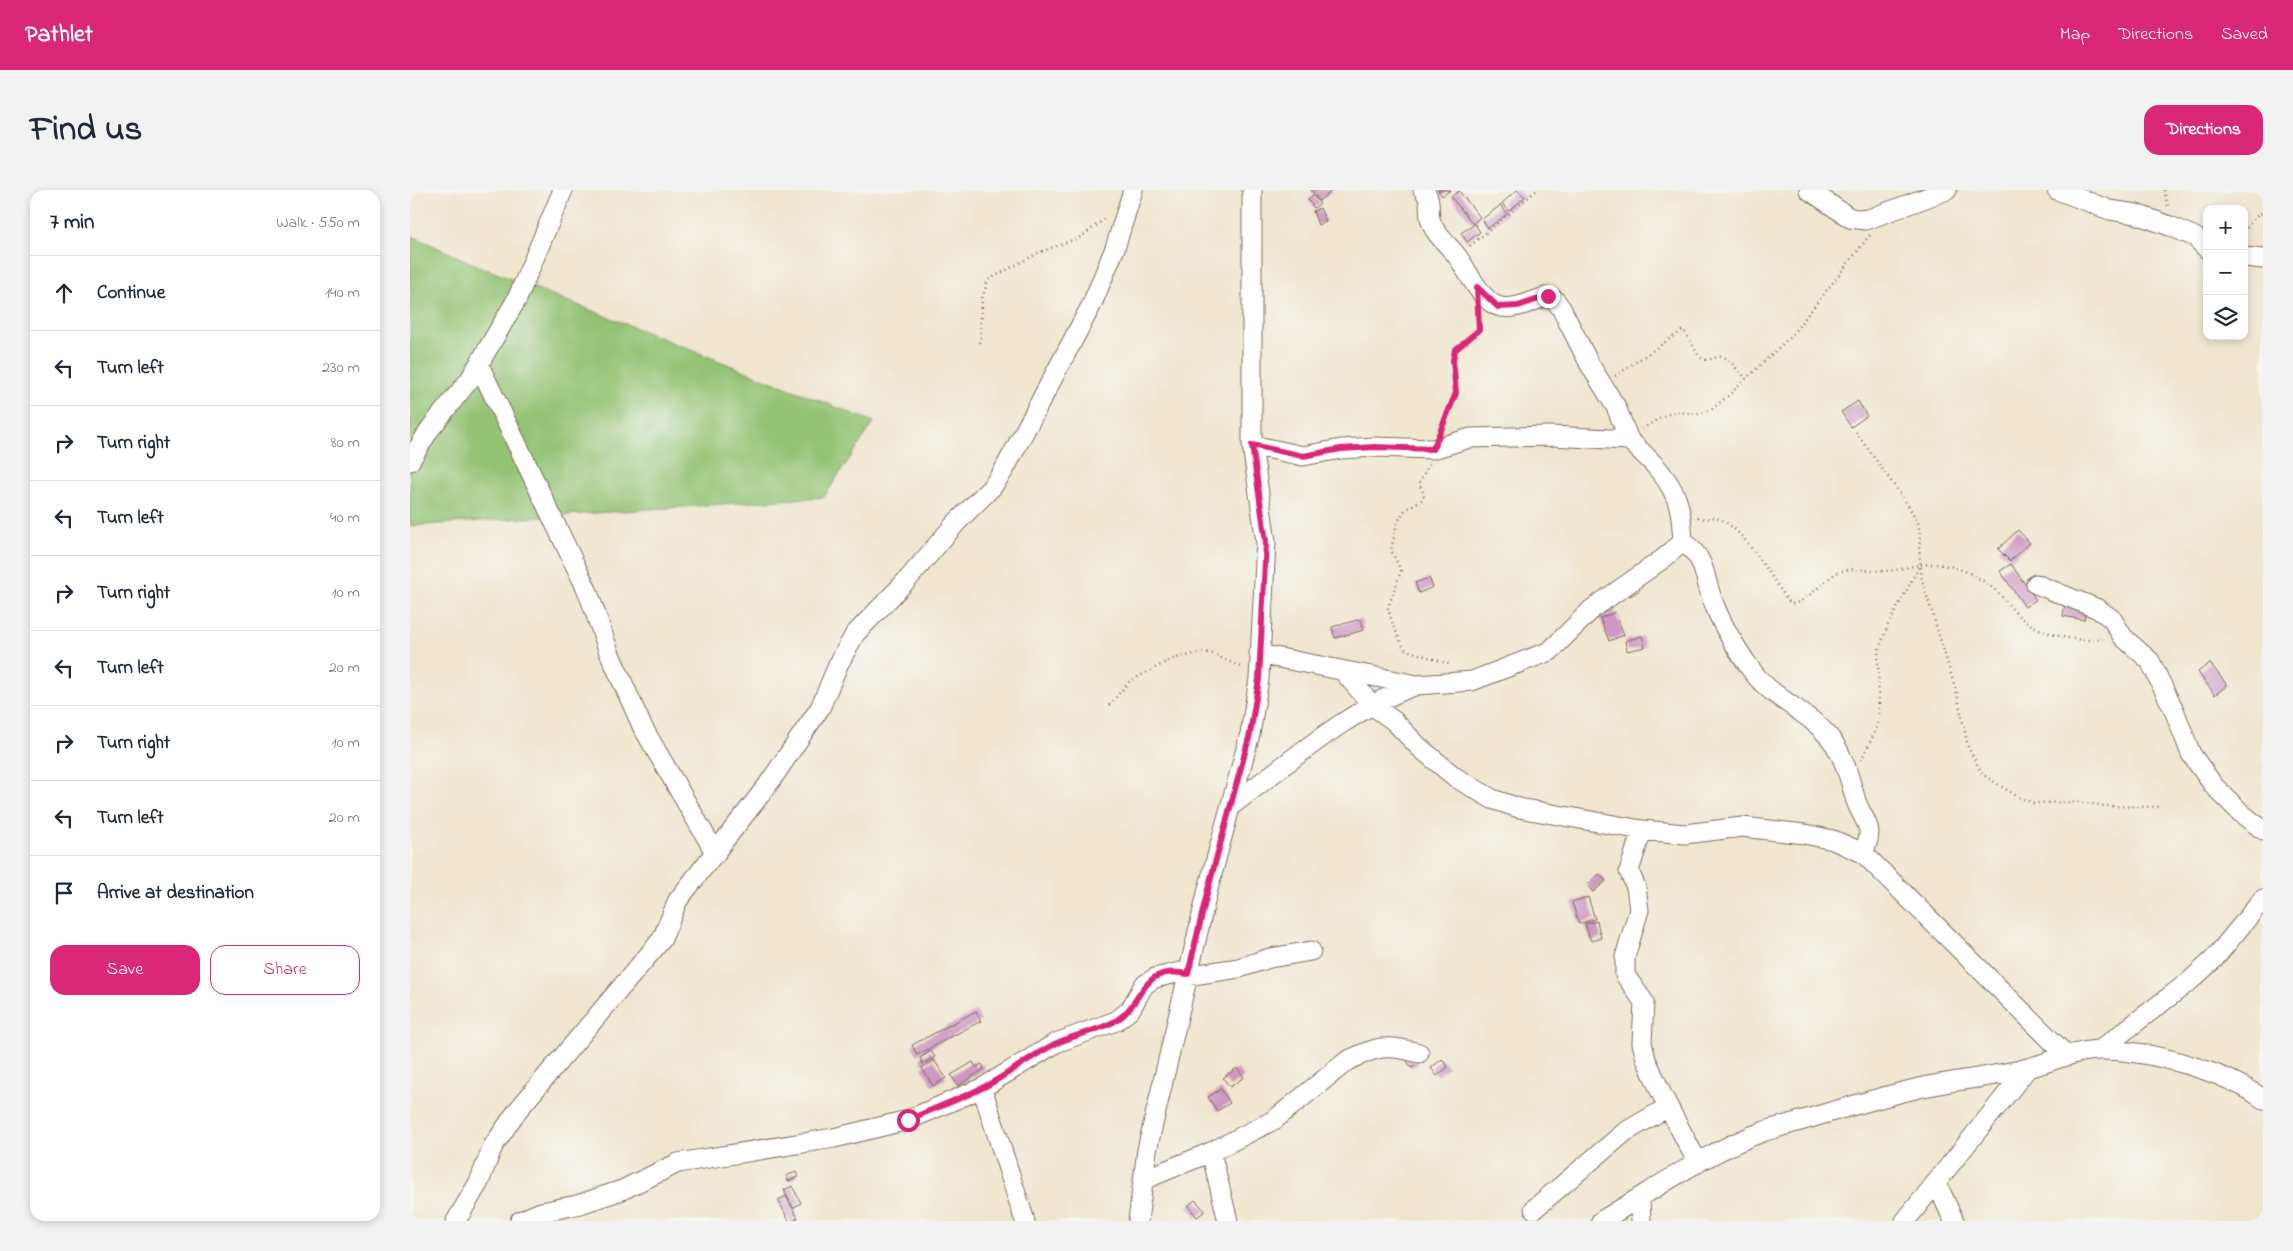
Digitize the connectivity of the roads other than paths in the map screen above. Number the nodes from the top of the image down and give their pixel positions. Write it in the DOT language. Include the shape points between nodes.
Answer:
graph roads {
  1 [pos="563,190"];
  2 [pos="1133,190"];
  3 [pos="1252,190"];
  4 [pos="1423,190"];
  5 [pos="1808,190"];
  6 [pos="1947,190"];
  7 [pos="2057,190"];
  8 [pos="2203,245"];
  9 [pos="2248,257"];
  10 [pos="2263,259"];
  11 [pos="479,366"];
  12 [pos="1629,440"];
  13 [pos="1252,445"];
  14 [pos="410,461"];
  15 [pos="1683,542"];
  16 [pos="2036,584"];
  17 [pos="1259,654"];
  18 [pos="1343,671"];
  19 [pos="1417,685"];
  20 [pos="1374,706"];
  21 [pos="1232,805"];
  22 [pos="1642,830"];
  23 [pos="2263,830"];
  24 [pos="1863,853"];
  25 [pos="716,854"];
  26 [pos="2263,899"];
  27 [pos="1311,951"];
  28 [pos="1187,975"];
  29 [pos="2100,1050"];
  30 [pos="1419,1053"];
  31 [pos="2067,1056"];
  32 [pos="2026,1069"];
  33 [pos="982,1088"];
  34 [pos="2263,1099"];
  35 [pos="1668,1107"];
  36 [pos="1211,1152"];
  37 [pos="1698,1163"];
  38 [pos="1143,1180"];
  39 [pos="1937,1184"];
  40 [pos="1640,1198"];
  41 [pos="1534,1209"];
  42 [pos="456,1221"];
  43 [pos="520,1221"];
  44 [pos="1025,1221"];
  45 [pos="1138,1221"];
  46 [pos="1228,1221"];
  47 [pos="1601,1221"];
  48 [pos="1641,1221"];
  49 [pos="1905,1221"];
  50 [pos="1954,1221"];
  1 -- 11 [label="street" via="517,299"];
  2 -- 25 [label="street" via="1115,248 1092,304 1004,470 850,642 820,708"];
  3 -- 13 [label="street"];
  4 -- 12 [label="street" via="1428,197 1434,229 1477,287 1498,307 1518,306 1545,296 1555,300 1616,407"];
  5 -- 6 [label="street" via="1850,218 1866,220"];
  7 -- 8 [label="street" via="2110,210 2136,214 2170,226 2195,237"];
  9 -- 10 [label="street"];
  11 -- 14 [label="street" via="430,429"];
  11 -- 25 [label="street" via="588,592 609,652 642,726"];
  12 -- 13 [label="street" via="1551,436 1470,438 1433,449 1375,447 1303,456"];
  12 -- 15 [label="street" via="1661,472 1679,506"];
  13 -- 17 [label="street" via="1266,542"];
  15 -- 19 [label="street" via="1592,609 1550,651 1472,681"];
  15 -- 24 [label="street" via="1696,551 1713,602 1750,668 1768,688 1831,738 1870,827 1870,839"];
  16 -- 23 [label="street" via="2098,609 2112,619 2123,637 2150,661 2191,754 2214,786"];
  17 -- 18 [label="street"];
  17 -- 21 [label="street" via="1259,679 1250,734"];
  18 -- 19 [label="street"];
  18 -- 20 [label="street"];
  19 -- 20 [label="street"];
  20 -- 21 [label="street" via="1345,722"];
  20 -- 22 [label="street" via="1455,777 1492,799 1519,808"];
  21 -- 28 [label="street"];
  22 -- 24 [label="street" via="1685,834 1742,827 1833,840"];
  22 -- 35 [label="street" via="1629,871 1636,887 1639,910 1624,967 1625,975 1644,1002 1642,1043"];
  24 -- 31 [label="street"];
  25 -- 42 [label="street" via="678,900 662,939 517,1111 493,1146 479,1182"];
  26 -- 29 [label="street" via="2214,958 2191,980"];
  27 -- 28 [label="street" via="1270,958 1239,968"];
  28 -- 33 [label="street" via="1180,972 1144,984 1130,1010 1116,1021 1056,1044"];
  28 -- 38 [label="street"];
  29 -- 31 [label="street"];
  29 -- 34 [label="street" via="2143,1054 2201,1070 2231,1080"];
  30 -- 36 [label="street" via="1388,1046 1360,1054 1340,1066 1274,1120"];
  31 -- 32 [label="street"];
  32 -- 37 [label="street" via="1915,1089 1765,1131 1744,1138"];
  32 -- 39 [label="street"];
  33 -- 43 [label="street" via="908,1120 885,1126 834,1138 678,1163 622,1190"];
  33 -- 44 [label="street"];
  35 -- 37 [label="street"];
  35 -- 41 [label="street" via="1625,1132"];
  36 -- 38 [label="street"];
  36 -- 46 [label="street"];
  37 -- 40 [label="street"];
  38 -- 45 [label="street"];
  39 -- 49 [label="street"];
  39 -- 50 [label="street"];
  40 -- 47 [label="street"];
  40 -- 48 [label="street"];
}
